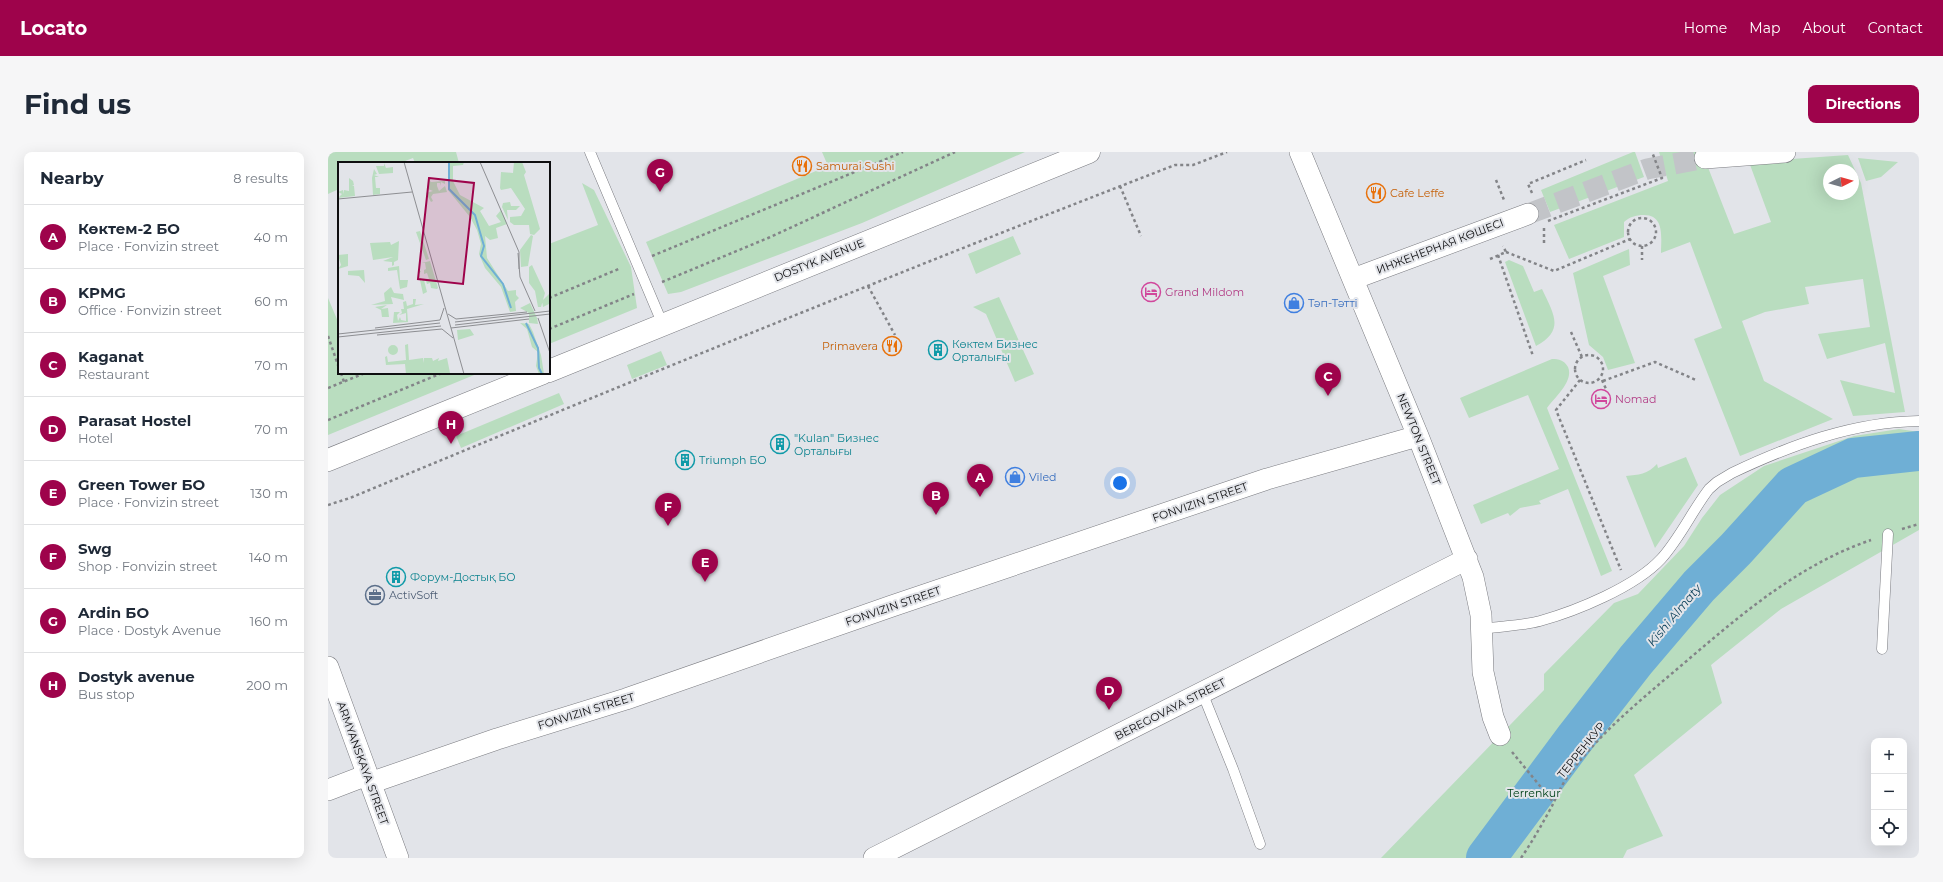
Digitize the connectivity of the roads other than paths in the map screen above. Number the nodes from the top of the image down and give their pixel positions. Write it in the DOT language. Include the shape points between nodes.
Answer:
graph roads {
  1 [pos="590,152"];
  2 [pos="1089,152"];
  3 [pos="1300,152"];
  4 [pos="1785,152"];
  5 [pos="1705,158"];
  6 [pos="1530,205"];
  7 [pos="1353,279"];
  8 [pos="662,325"];
  9 [pos="550,371"];
  10 [pos="541,374"];
  11 [pos="1919,421"];
  12 [pos="1418,436"];
  13 [pos="328,460"];
  14 [pos="1888,534"];
  15 [pos="1467,559"];
  16 [pos="1482,629"];
  17 [pos="1882,649"];
  18 [pos="328,667"];
  19 [pos="1202,692"];
  20 [pos="1500,735"];
  21 [pos="369,779"];
  22 [pos="328,790"];
  23 [pos="1260,844"];
  24 [pos="398,858"];
  25 [pos="874,858"];
  1 -- 8 [label="lane"];
  2 -- 8 [label="main road, DOSTYK AVENUE"];
  3 -- 7 [label="street, NEWTON STREET"];
  4 -- 5 [label="street"];
  6 -- 7 [label="street, ИНЖЕНЕРНАЯ КӨШЕСІ"];
  7 -- 12 [label="street, NEWTON STREET"];
  8 -- 9 [label="main road, DOSTYK AVENUE"];
  10 -- 13 [label="main road"];
  11 -- 16 [label="lane" via="1867,425 1835,433 1729,474 1709,489 1670,547 1645,573 1574,609 1538,621"];
  12 -- 15 [label="street, NEWTON STREET"];
  12 -- 21 [label="street, FONVIZIN STREET" via="1267,479 626,699"];
  14 -- 17 [label="lane"];
  15 -- 16 [label="street, NEWTON STREET" via="1478,597"];
  15 -- 19 [label="street, BEREGOVAYA STREET"];
  16 -- 20 [label="street, NEWTON STREET" via="1483,672 1493,717"];
  18 -- 21 [label="street, ARMYANSKAYA STREET"];
  19 -- 23 [label="lane"];
  19 -- 25 [label="street, BEREGOVAYA STREET"];
  21 -- 22 [label="street, FONVIZIN STREET"];
  21 -- 24 [label="street, ARMYANSKAYA STREET"];
}
